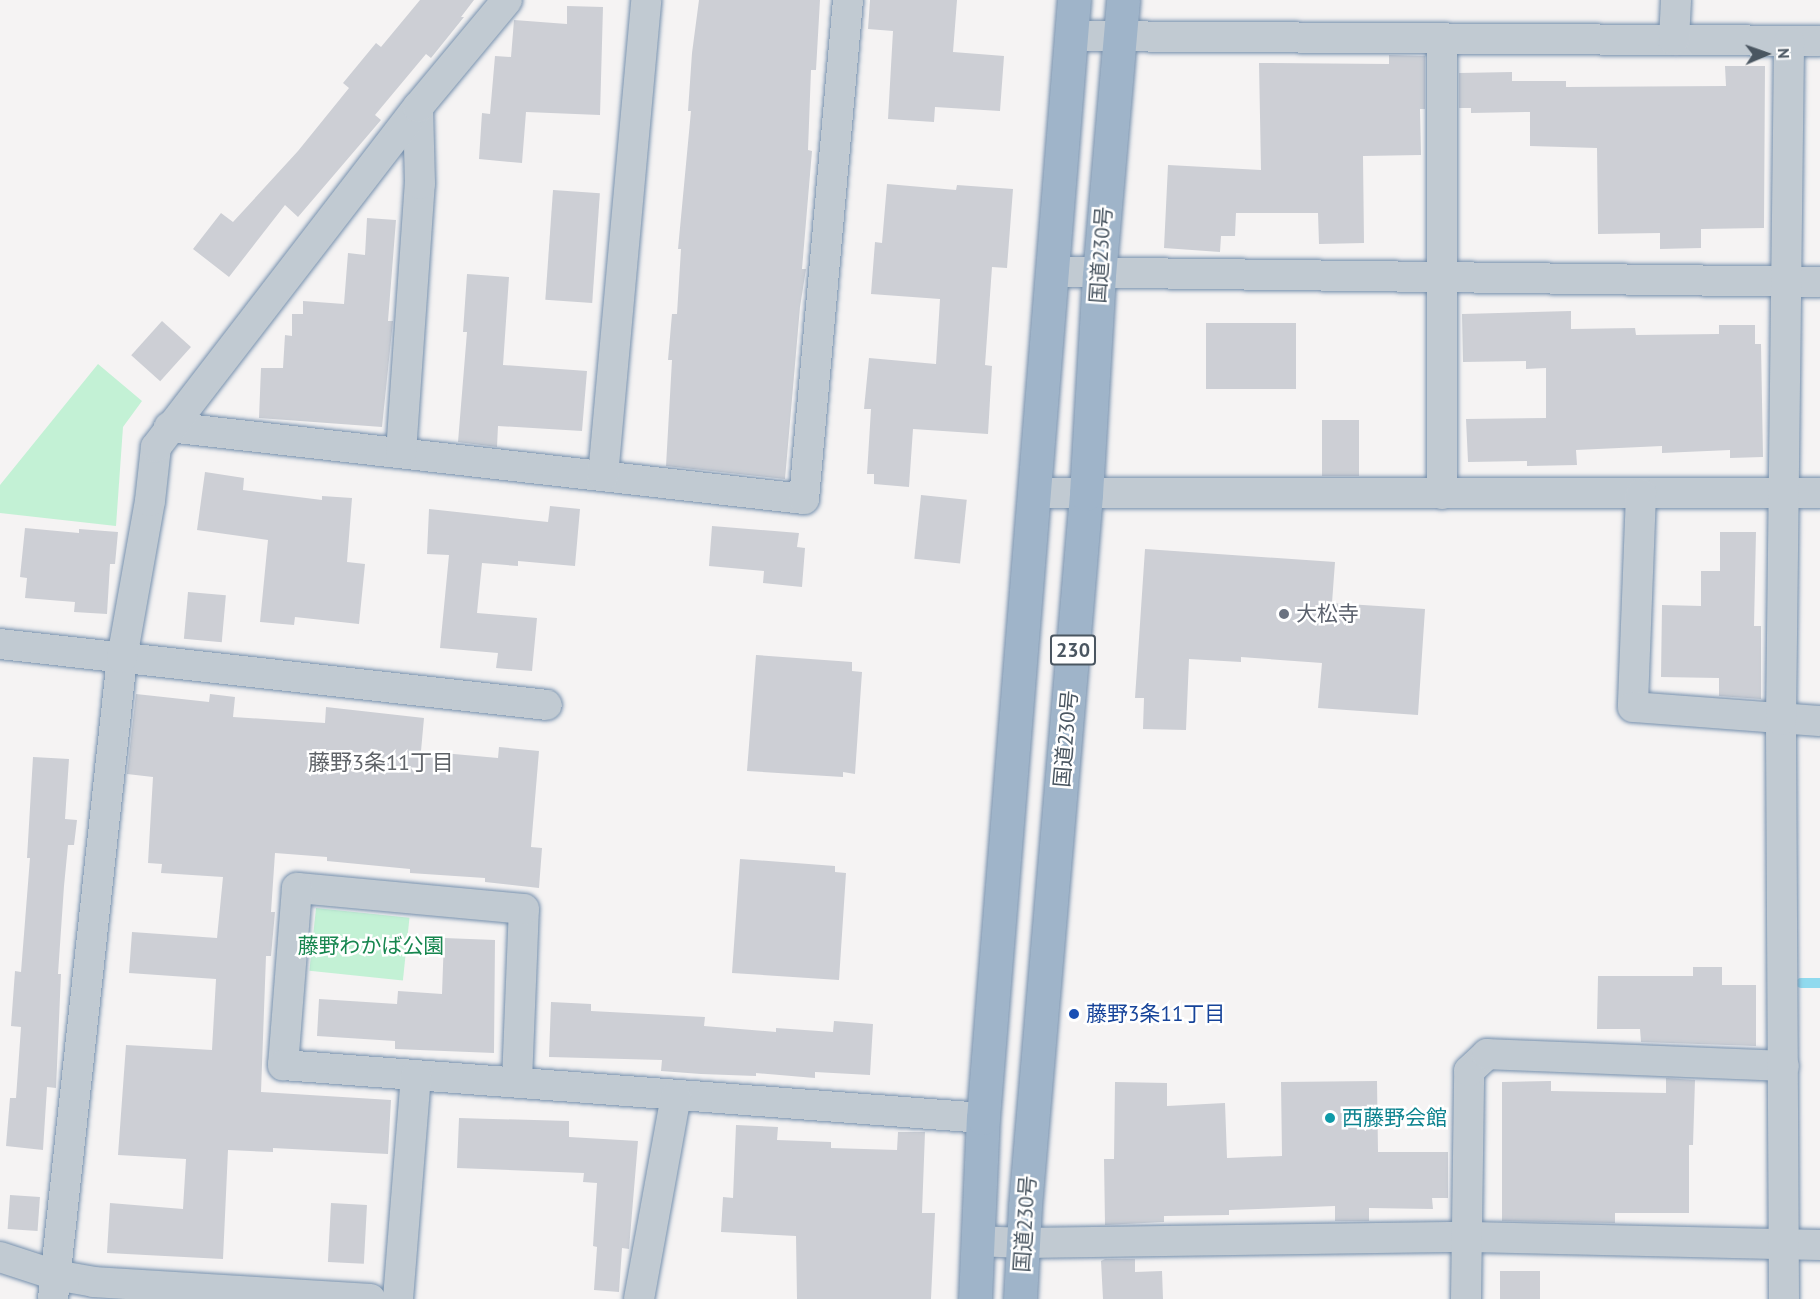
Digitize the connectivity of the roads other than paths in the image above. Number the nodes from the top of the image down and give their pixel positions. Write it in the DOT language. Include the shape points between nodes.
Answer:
graph roads {
  1 [pos="507,0"];
  2 [pos="646,0"];
  3 [pos="848,0"];
  4 [pos="1074,0"];
  5 [pos="1123,0"];
  6 [pos="1676,0"];
  7 [pos="1071,36"];
  8 [pos="1120,37"];
  9 [pos="1442,39"];
  10 [pos="1674,40"];
  11 [pos="1789,41"];
  12 [pos="1820,41"];
  13 [pos="418,107"];
  14 [pos="1053,272"];
  15 [pos="1099,275"];
  16 [pos="1442,278"];
  17 [pos="1787,282"];
  18 [pos="1820,282"];
  19 [pos="169,427"];
  20 [pos="401,453"];
  21 [pos="603,476"];
  22 [pos="1036,493"];
  23 [pos="1784,493"];
  24 [pos="1820,493"];
  25 [pos="1086,494"];
  26 [pos="1442,494"];
  27 [pos="1641,494"];
  28 [pos="0,644"];
  29 [pos="122,658"];
  30 [pos="547,705"];
  31 [pos="1781,720"];
  32 [pos="1820,721"];
  33 [pos="1784,1066"];
  34 [pos="416,1076"];
  35 [pos="517,1081"];
  36 [pos="676,1096"];
  37 [pos="983,1118"];
  38 [pos="1466,1238"];
  39 [pos="977,1241"];
  40 [pos="1023,1243"];
  41 [pos="1783,1244"];
  42 [pos="1820,1245"];
  43 [pos="0,1257"];
  44 [pos="54,1287"];
  45 [pos="263,1295"];
  46 [pos="369,1299"];
  47 [pos="398,1299"];
  48 [pos="639,1299"];
  49 [pos="975,1299"];
  50 [pos="1020,1299"];
  51 [pos="1466,1299"];
  52 [pos="1784,1299"];
  1 -- 13 [label="street"];
  2 -- 21 [label="street"];
  3 -- 21 [label="street" via="804,499"];
  4 -- 7 [label="highway, 230"];
  5 -- 8 [label="highway, 国道230号 / 230"];
  6 -- 10 [label="street"];
  7 -- 8 [label="street"];
  7 -- 14 [label="highway, 230"];
  8 -- 9 [label="street"];
  8 -- 15 [label="highway, 国道230号 / 230"];
  9 -- 10 [label="street"];
  9 -- 16 [label="street"];
  10 -- 11 [label="street"];
  11 -- 12 [label="street"];
  11 -- 17 [label="street"];
  13 -- 19 [label="street"];
  13 -- 20 [label="street" via="420,184"];
  14 -- 15 [label="street"];
  14 -- 22 [label="highway, 230"];
  15 -- 16 [label="street"];
  15 -- 25 [label="highway, 国道230号 / 230"];
  16 -- 17 [label="street"];
  16 -- 26 [label="street"];
  17 -- 18 [label="street"];
  17 -- 23 [label="street"];
  19 -- 20 [label="street"];
  19 -- 29 [label="street" via="156,447"];
  20 -- 21 [label="street"];
  22 -- 25 [label="street"];
  22 -- 37 [label="highway, 230"];
  23 -- 24 [label="street"];
  23 -- 27 [label="street"];
  23 -- 31 [label="street"];
  25 -- 26 [label="street"];
  25 -- 40 [label="highway, 国道230号 / 230"];
  26 -- 27 [label="street"];
  27 -- 31 [label="street" via="1634,707"];
  28 -- 29 [label="street"];
  29 -- 30 [label="street"];
  29 -- 44 [label="street"];
  31 -- 32 [label="street"];
  31 -- 33 [label="street"];
  33 -- 38 [label="street" via="1487,1054 1469,1071"];
  33 -- 41 [label="street"];
  34 -- 35 [label="street"];
  34 -- 35 [label="street" via="283,1065 297,888 524,909"];
  34 -- 47 [label="street"];
  35 -- 36 [label="street"];
  36 -- 37 [label="street"];
  36 -- 48 [label="street"];
  37 -- 39 [label="highway, 230"];
  38 -- 40 [label="street"];
  38 -- 41 [label="street"];
  38 -- 51 [label="street"];
  39 -- 40 [label="street"];
  39 -- 49 [label="highway, 230"];
  40 -- 50 [label="highway, 国道230号 / 230"];
  41 -- 42 [label="street"];
  41 -- 52 [label="street"];
  43 -- 44 [label="street"];
  44 -- 45 [label="street" via="93,1282"];
  45 -- 46 [label="street"];
}
